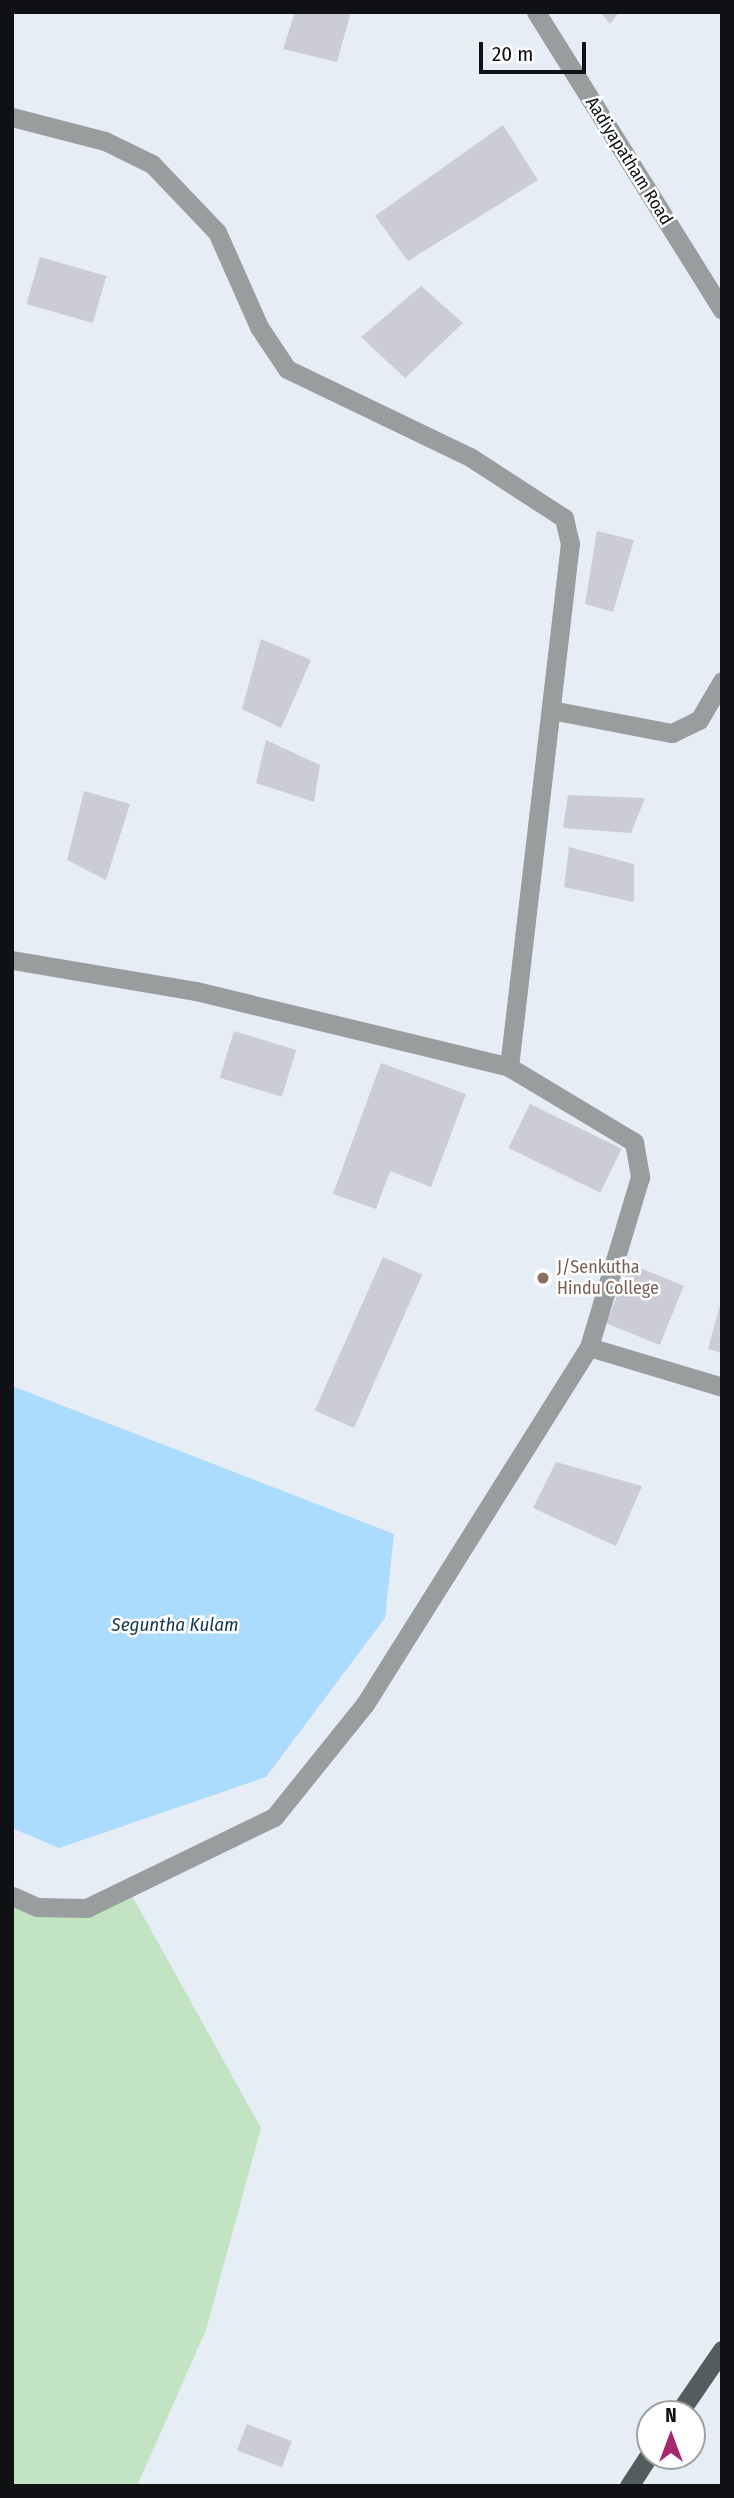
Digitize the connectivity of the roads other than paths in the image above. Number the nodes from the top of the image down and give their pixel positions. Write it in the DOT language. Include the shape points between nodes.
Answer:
graph roads {
  1 [pos="536,12"];
  2 [pos="12,117"];
  3 [pos="722,310"];
  4 [pos="722,681"];
  5 [pos="551,710"];
  6 [pos="12,960"];
  7 [pos="509,1067"];
  8 [pos="589,1347"];
  9 [pos="722,1387"];
  10 [pos="12,1896"];
  11 [pos="722,2350"];
  12 [pos="688,2400"];
  13 [pos="640,2470"];
  14 [pos="629,2486"];
  1 -- 3 [label="street, Aadiyapatham Road"];
  2 -- 5 [label="street" via="105,141 152,164 217,232 259,327 287,369 470,457 564,518 570,543"];
  4 -- 5 [label="street" via="699,720 672,733"];
  5 -- 7 [label="street"];
  6 -- 7 [label="street" via="196,991"];
  7 -- 8 [label="street" via="634,1142 640,1177"];
  8 -- 9 [label="street"];
  8 -- 10 [label="street" via="365,1704 274,1817 87,1908 37,1907"];
  11 -- 12 [label="main road"];
  13 -- 14 [label="main road"];
}
